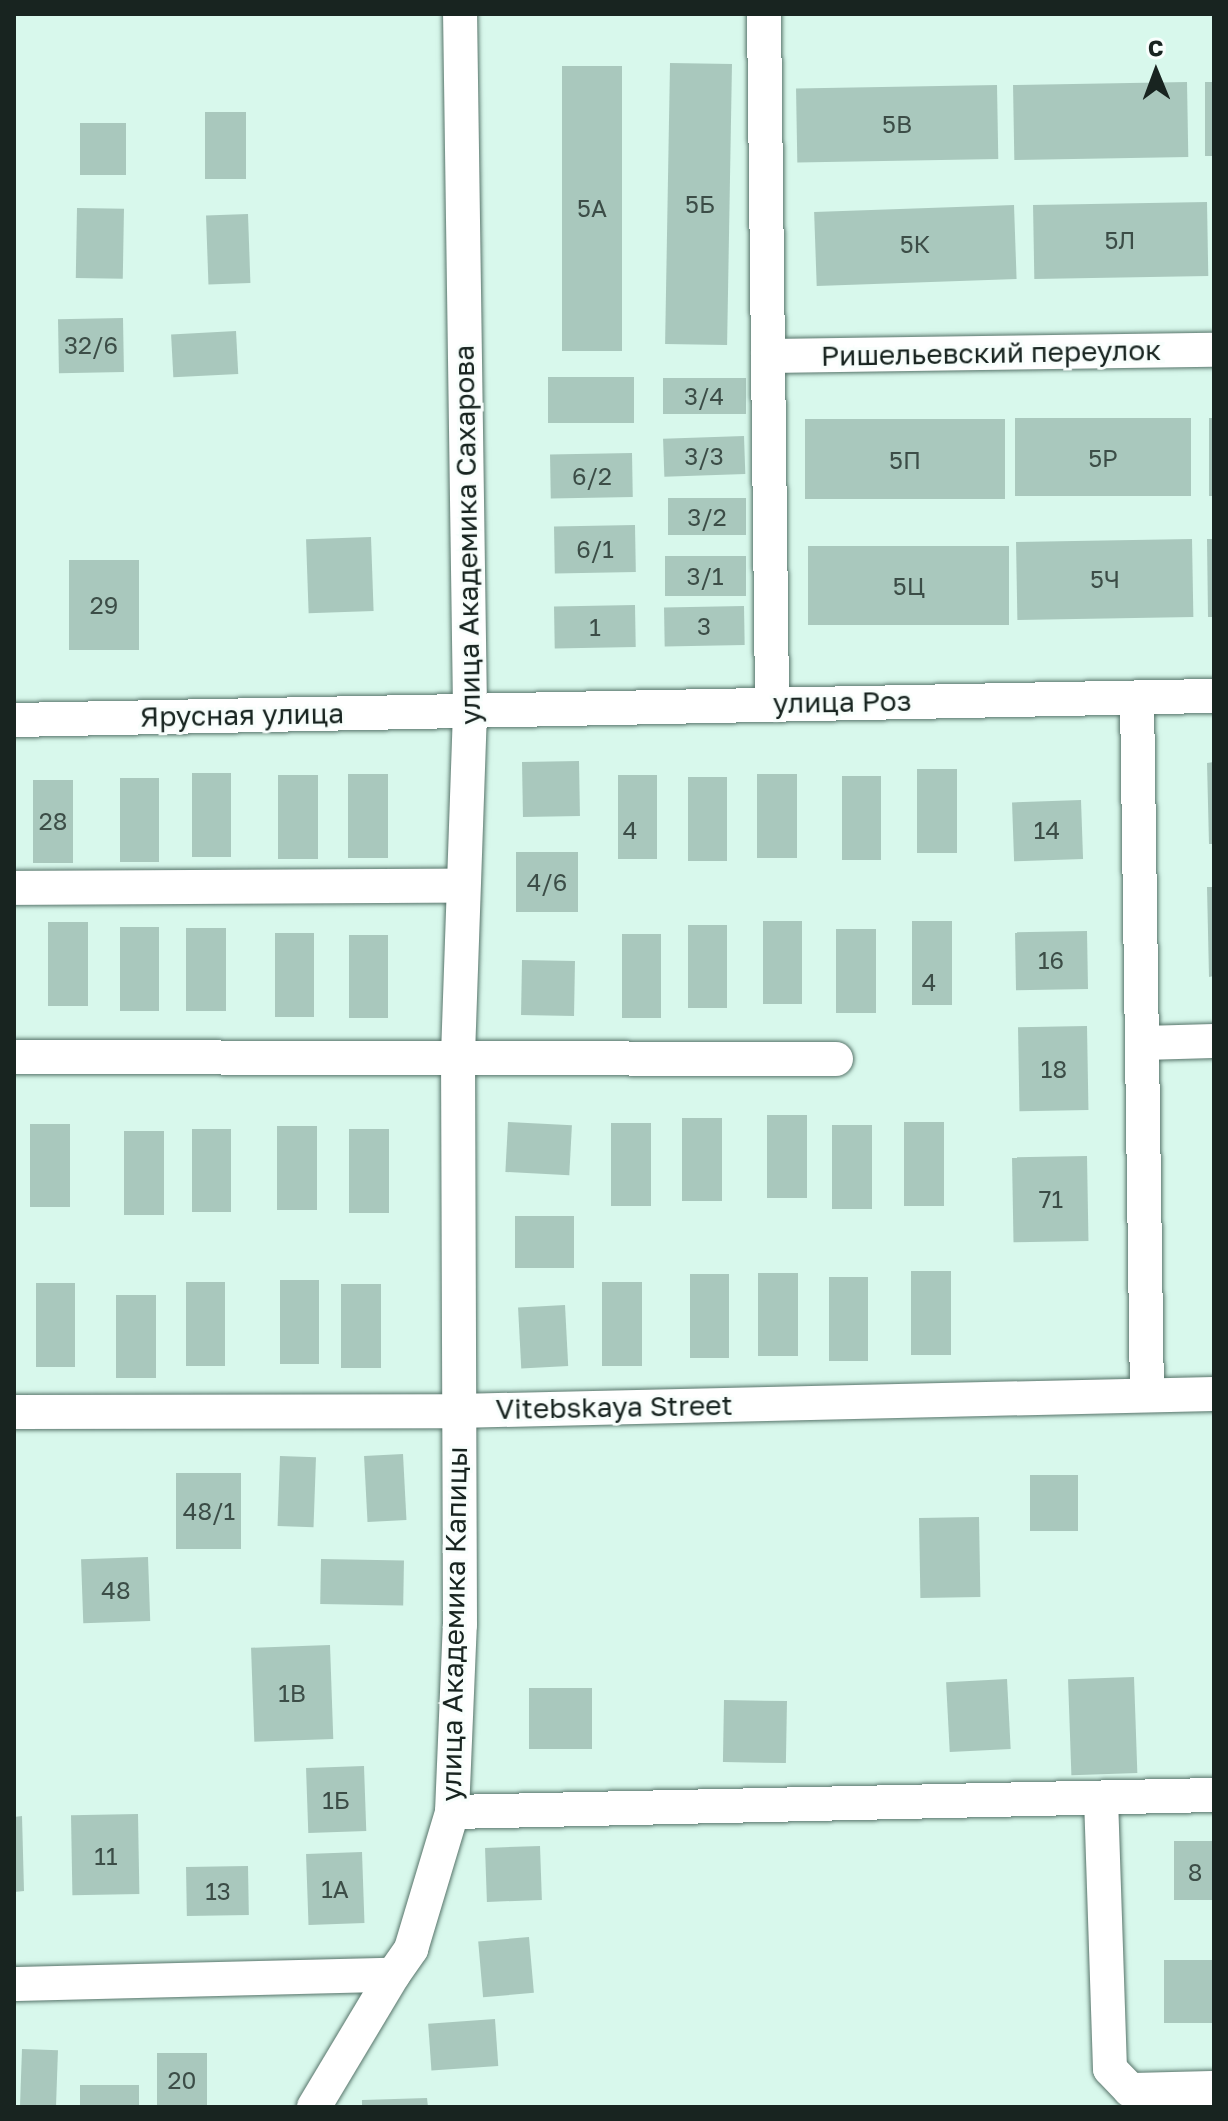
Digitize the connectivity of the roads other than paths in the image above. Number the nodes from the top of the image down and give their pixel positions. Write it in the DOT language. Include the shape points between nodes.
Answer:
graph roads {
  1 [pos="460,14"];
  2 [pos="764,14"];
  3 [pos="1214,350"];
  4 [pos="768,356"];
  5 [pos="1214,696"];
  6 [pos="1137,698"];
  7 [pos="772,703"];
  8 [pos="470,709"];
  9 [pos="14,720"];
  10 [pos="461,886"];
  11 [pos="14,888"];
  12 [pos="1214,1041"];
  13 [pos="1143,1043"];
  14 [pos="458,1055"];
  15 [pos="14,1057"];
  16 [pos="836,1059"];
  17 [pos="1214,1394"];
  18 [pos="1147,1395"];
  19 [pos="457,1411"];
  20 [pos="14,1412"];
  21 [pos="1214,1795"];
  22 [pos="1101,1798"];
  23 [pos="452,1812"];
  24 [pos="393,1975"];
  25 [pos="14,1984"];
  26 [pos="1214,2088"];
  27 [pos="314,2107"];
  1 -- 8 [label="street, улица Академика Сахарова"];
  2 -- 4 [label="street"];
  3 -- 4 [label="street, Ришельевский переулок"];
  4 -- 7 [label="street"];
  5 -- 6 [label="street, улица Роз"];
  6 -- 7 [label="street, улица Роз"];
  6 -- 13 [label="street"];
  7 -- 8 [label="street, улица Роз"];
  8 -- 9 [label="street, Ярусная улица"];
  8 -- 10 [label="street, улица Академика Сахарова"];
  10 -- 11 [label="street"];
  10 -- 14 [label="street, улица Академика Сахарова"];
  12 -- 13 [label="street"];
  13 -- 18 [label="street"];
  14 -- 15 [label="street"];
  14 -- 16 [label="street"];
  14 -- 19 [label="street, улица Академика Сахарова"];
  17 -- 18 [label="street, Vitebskaya Street"];
  18 -- 19 [label="street, Vitebskaya Street"];
  19 -- 20 [label="street, Vitebskaya Street"];
  19 -- 23 [label="street, улица Академика Капицы" via="460,1625"];
  21 -- 22 [label="street"];
  22 -- 23 [label="street"];
  22 -- 26 [label="street" via="1110,2069 1130,2090"];
  23 -- 24 [label="street, улица Академика Капицы" via="411,1949"];
  24 -- 25 [label="street"];
  24 -- 27 [label="street, улица Академика Капицы"];
}
